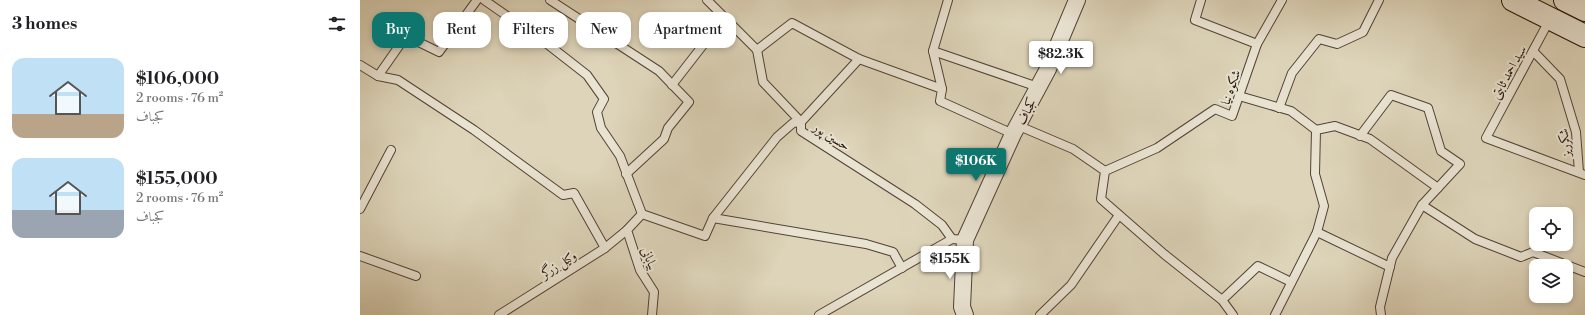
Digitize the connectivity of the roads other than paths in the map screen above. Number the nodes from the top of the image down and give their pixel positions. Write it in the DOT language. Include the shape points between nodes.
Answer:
graph roads {
  1 [pos="477,0"];
  2 [pos="484,0"];
  3 [pos="550,0"];
  4 [pos="707,0"];
  5 [pos="948,0"];
  6 [pos="1077,0"];
  7 [pos="1201,0"];
  8 [pos="1282,0"];
  9 [pos="1379,0"];
  10 [pos="1513,0"];
  11 [pos="718,12"];
  12 [pos="1550,19"];
  13 [pos="736,30"];
  14 [pos="1585,36"];
  15 [pos="1257,44"];
  16 [pos="701,48"];
  17 [pos="757,50"];
  18 [pos="932,51"];
  19 [pos="1533,51"];
  20 [pos="859,59"];
  21 [pos="360,65"];
  22 [pos="378,76"];
  23 [pos="672,85"];
  24 [pos="1038,87"];
  25 [pos="942,89"];
  26 [pos="1239,96"];
  27 [pos="1279,108"];
  28 [pos="801,122"];
  29 [pos="1016,130"];
  30 [pos="1316,130"];
  31 [pos="1360,136"];
  32 [pos="1486,138"];
  33 [pos="390,150"];
  34 [pos="1105,171"];
  35 [pos="1582,173"];
  36 [pos="626,174"];
  37 [pos="1438,188"];
  38 [pos="1422,205"];
  39 [pos="360,209"];
  40 [pos="642,214"];
  41 [pos="1119,215"];
  42 [pos="713,218"];
  43 [pos="627,230"];
  44 [pos="1317,232"];
  45 [pos="959,240"];
  46 [pos="605,248"];
  47 [pos="360,256"];
  48 [pos="1390,267"];
  49 [pos="902,268"];
  50 [pos="1585,272"];
  51 [pos="416,276"];
  52 [pos="1291,282"];
  53 [pos="1222,300"];
  54 [pos="499,315"];
  55 [pos="652,315"];
  56 [pos="819,315"];
  57 [pos="965,315"];
  58 [pos="1040,315"];
  59 [pos="1233,315"];
  60 [pos="1275,315"];
  61 [pos="1381,315"];
  1 -- 22 [label="lane" via="439,52 406,36"];
  2 -- 36 [label="lane" via="587,75 604,99 597,112 601,128 620,156"];
  3 -- 23 [label="lane" via="659,71"];
  4 -- 11 [label="lane"];
  5 -- 18 [label="lane"];
  6 -- 24 [label="street, کجباف"];
  7 -- 15 [label="lane" via="1195,20"];
  8 -- 15 [label="lane, شکوه نیا"];
  9 -- 27 [label="lane" via="1363,32 1337,44 1319,39 1292,73"];
  10 -- 12 [label="main road"];
  12 -- 14 [label="main road"];
  12 -- 19 [label="lane, سید احمد ثابتی"];
  13 -- 17 [label="lane"];
  15 -- 26 [label="lane, شکوه نیا"];
  16 -- 23 [label="lane"];
  17 -- 20 [label="lane" via="792,23"];
  17 -- 28 [label="lane, حسین پور" via="763,82"];
  18 -- 24 [label="lane"];
  18 -- 25 [label="lane"];
  19 -- 32 [label="lane, سید احمد ثابتی"];
  19 -- 35 [label="lane, شکرریز" via="1560,79 1576,132"];
  20 -- 25 [label="lane"];
  20 -- 28 [label="lane"];
  21 -- 22 [label="lane"];
  22 -- 46 [label="lane" via="398,80 474,130 563,195 574,193"];
  23 -- 36 [label="lane" via="689,102 668,128 664,139"];
  24 -- 29 [label="street, کجباف"];
  25 -- 29 [label="lane" via="940,101"];
  26 -- 27 [label="lane"];
  26 -- 34 [label="lane, شکوه نیا" via="1232,116 1215,109 1157,148"];
  27 -- 30 [label="lane" via="1291,111"];
  28 -- 42 [label="lane" via="793,123 777,137"];
  28 -- 45 [label="lane, حسین پور" via="801,131 915,204"];
  29 -- 34 [label="lane" via="1073,149"];
  29 -- 45 [label="street, کجباف"];
  30 -- 31 [label="lane" via="1335,126"];
  30 -- 44 [label="lane" via="1315,174 1324,206"];
  31 -- 37 [label="lane" via="1370,139"];
  31 -- 37 [label="lane" via="1391,95 1428,108 1440,151 1460,164"];
  32 -- 35 [label="lane, شکرریز"];
  33 -- 39 [label="lane"];
  34 -- 41 [label="lane" via="1101,199"];
  36 -- 40 [label="lane"];
  37 -- 38 [label="lane"];
  38 -- 48 [label="lane" via="1392,258"];
  38 -- 50 [label="lane" via="1475,240 1521,256 1533,252"];
  40 -- 42 [label="lane" via="705,236"];
  40 -- 43 [label="lane"];
  41 -- 53 [label="lane"];
  41 -- 58 [label="lane" via="1071,285"];
  42 -- 49 [label="lane" via="866,244 893,252"];
  43 -- 46 [label="lane, وکیل زرگر"];
  43 -- 55 [label="lane, بیابانی" via="640,270 654,292"];
  44 -- 48 [label="lane"];
  44 -- 52 [label="lane"];
  45 -- 49 [label="lane"];
  45 -- 57 [label="street, کجباف" via="962,307"];
  46 -- 54 [label="lane, وکیل زرگر"];
  47 -- 51 [label="lane"];
  48 -- 61 [label="lane" via="1380,307"];
  49 -- 56 [label="lane"];
  52 -- 53 [label="lane" via="1258,266"];
  52 -- 60 [label="lane"];
  53 -- 59 [label="lane"];
}
